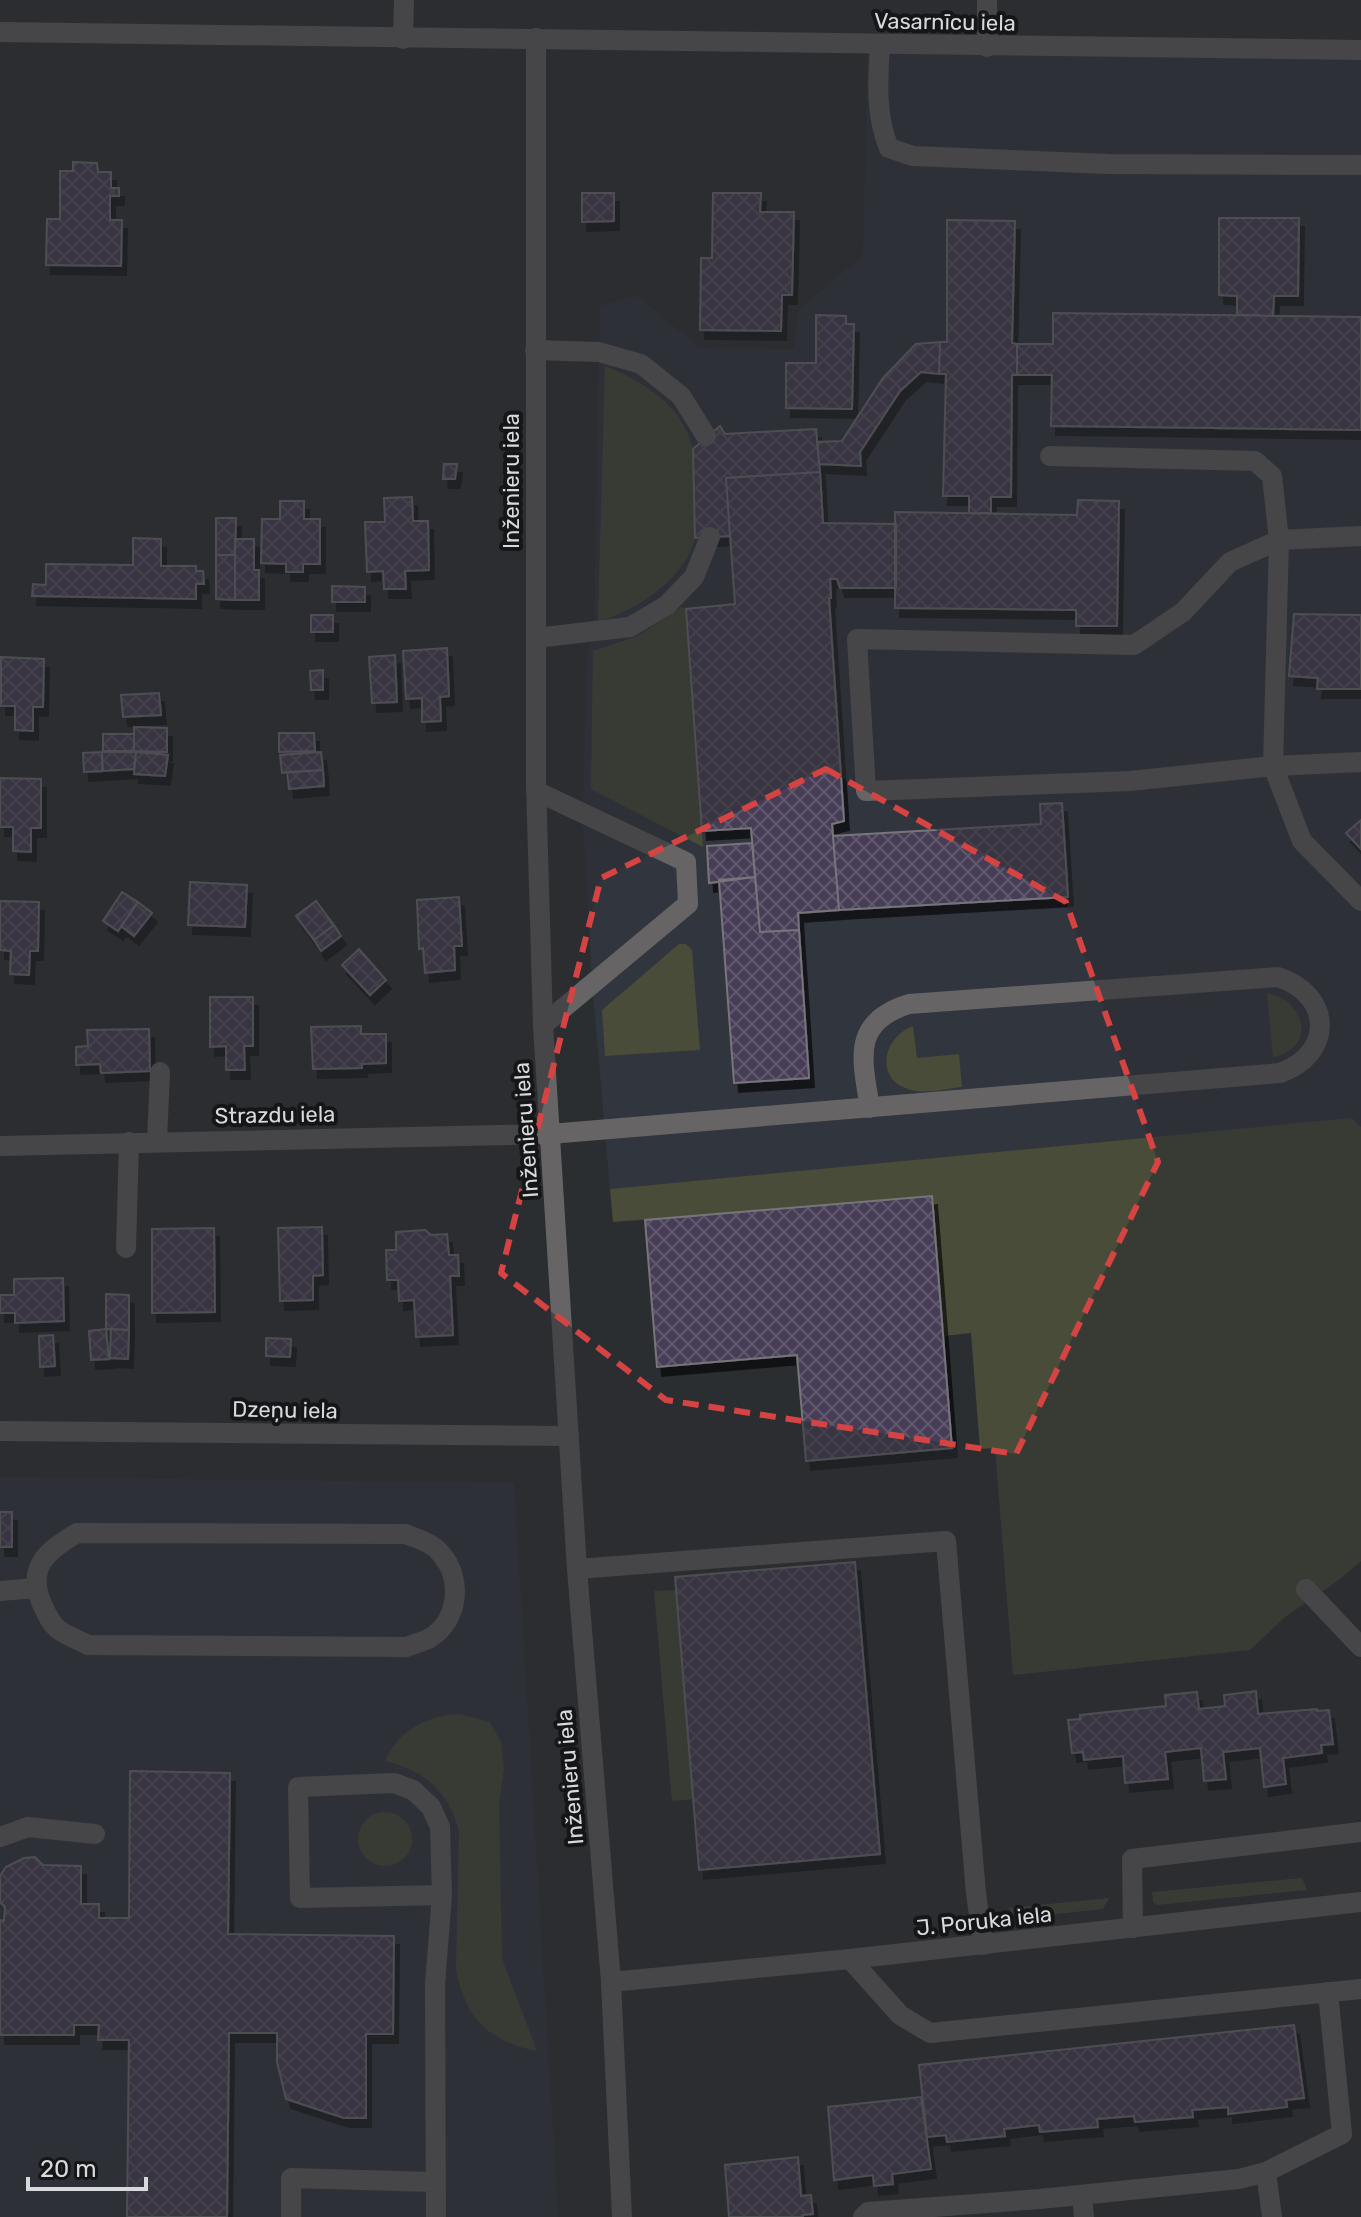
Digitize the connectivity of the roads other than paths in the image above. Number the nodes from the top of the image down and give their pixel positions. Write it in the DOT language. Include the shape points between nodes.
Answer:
graph roads {
  1 [pos="404,0"];
  2 [pos="987,0"];
  3 [pos="0,32"];
  4 [pos="536,38"];
  5 [pos="403,39"];
  6 [pos="880,44"];
  7 [pos="987,47"];
  8 [pos="1361,50"];
  9 [pos="1361,165"];
  10 [pos="535,350"];
  11 [pos="706,436"];
  12 [pos="1050,456"];
  13 [pos="1361,536"];
  14 [pos="710,537"];
  15 [pos="1279,540"];
  16 [pos="536,638"];
  17 [pos="1361,762"];
  18 [pos="1273,766"];
  19 [pos="536,791"];
  20 [pos="1361,901"];
  21 [pos="543,1025"];
  22 [pos="160,1072"];
  23 [pos="870,1108"];
  24 [pos="550,1134"];
  25 [pos="157,1141"];
  26 [pos="129,1142"];
  27 [pos="0,1146"];
  28 [pos="126,1248"];
  29 [pos="0,1431"];
  30 [pos="569,1436"];
  31 [pos="577,1569"];
  32 [pos="35,1588"];
  33 [pos="1306,1589"];
  34 [pos="0,1591"];
  35 [pos="1361,1647"];
  36 [pos="1361,1832"];
  37 [pos="95,1834"];
  38 [pos="0,1837"];
  39 [pos="442,1895"];
  40 [pos="1361,1902"];
  41 [pos="1133,1928"];
  42 [pos="983,1945"];
  43 [pos="850,1959"];
  44 [pos="611,1982"];
  45 [pos="1361,1989"];
  46 [pos="1328,1992"];
  47 [pos="1266,2172"];
  48 [pos="434,2182"];
  49 [pos="1082,2195"];
  50 [pos="291,2217"];
  51 [pos="436,2217"];
  52 [pos="622,2217"];
  53 [pos="863,2217"];
  54 [pos="1084,2217"];
  55 [pos="1272,2217"];
  1 -- 5 [label="street"];
  2 -- 7 [label="street"];
  3 -- 5 [label="street, Vasarnīcu iela"];
  4 -- 5 [label="street, Vasarnīcu iela"];
  4 -- 6 [label="street, Vasarnīcu iela"];
  4 -- 10 [label="street, Inženieru iela"];
  6 -- 7 [label="street, Vasarnīcu iela"];
  6 -- 9 [label="street" via="882,131 889,148 913,156 1109,164"];
  7 -- 8 [label="street, Vasarnīcu iela"];
  10 -- 11 [label="street" via="599,352 641,364 681,396"];
  10 -- 16 [label="street, Inženieru iela"];
  12 -- 15 [label="street" via="1255,461 1272,476"];
  13 -- 15 [label="street"];
  14 -- 16 [label="street" via="694,577 667,605 630,627"];
  15 -- 18 [label="street"];
  15 -- 18 [label="street" via="1230,562 1183,612 1134,645 857,639 866,791 1130,781"];
  16 -- 19 [label="street, Inženieru iela"];
  17 -- 18 [label="street"];
  18 -- 20 [label="street" via="1302,841"];
  19 -- 21 [label="street, Inženieru iela"];
  19 -- 21 [label="street" via="686,862 688,904"];
  21 -- 24 [label="street, Inženieru iela"];
  22 -- 25 [label="street"];
  23 -- 23 [label="street, Strazdu iela" via="1280,1073 1304,1060 1319,1036 1319,1022 1307,992 1278,977 909,1004 889,1010 865,1037 862,1061"];
  23 -- 24 [label="street, Strazdu iela"];
  24 -- 25 [label="street, Strazdu iela"];
  24 -- 30 [label="street, Inženieru iela"];
  25 -- 26 [label="street, Strazdu iela"];
  26 -- 27 [label="street, Strazdu iela"];
  26 -- 28 [label="street"];
  29 -- 30 [label="street, Dzeņu iela"];
  30 -- 31 [label="street, Inženieru iela"];
  31 -- 42 [label="street" via="946,1541"];
  31 -- 44 [label="street, Inženieru iela"];
  32 -- 32 [label="street" via="40,1563 77,1533 405,1534 429,1543 443,1556 455,1577 455,1600 449,1618 431,1638 406,1647 88,1645 59,1630"];
  32 -- 34 [label="street"];
  33 -- 35 [label="street"];
  36 -- 41 [label="street" via="1132,1859"];
  37 -- 38 [label="street" via="28,1827"];
  39 -- 39 [label="street" via="440,1827 431,1807 413,1790 394,1783 298,1787 300,1898"];
  39 -- 48 [label="street" via="435,1984"];
  40 -- 41 [label="street, J. Poruka iela"];
  41 -- 42 [label="street, J. Poruka iela"];
  42 -- 43 [label="street, J. Poruka iela"];
  43 -- 44 [label="street, J. Poruka iela"];
  43 -- 46 [label="street" via="900,2015 930,2033"];
  44 -- 52 [label="street, Inženieru iela"];
  45 -- 46 [label="street"];
  46 -- 47 [label="street" via="1342,2134"];
  47 -- 49 [label="street"];
  47 -- 55 [label="street"];
  48 -- 50 [label="street" via="291,2178"];
  48 -- 51 [label="street"];
  49 -- 53 [label="street" via="868,2212"];
  49 -- 54 [label="street"];
}
